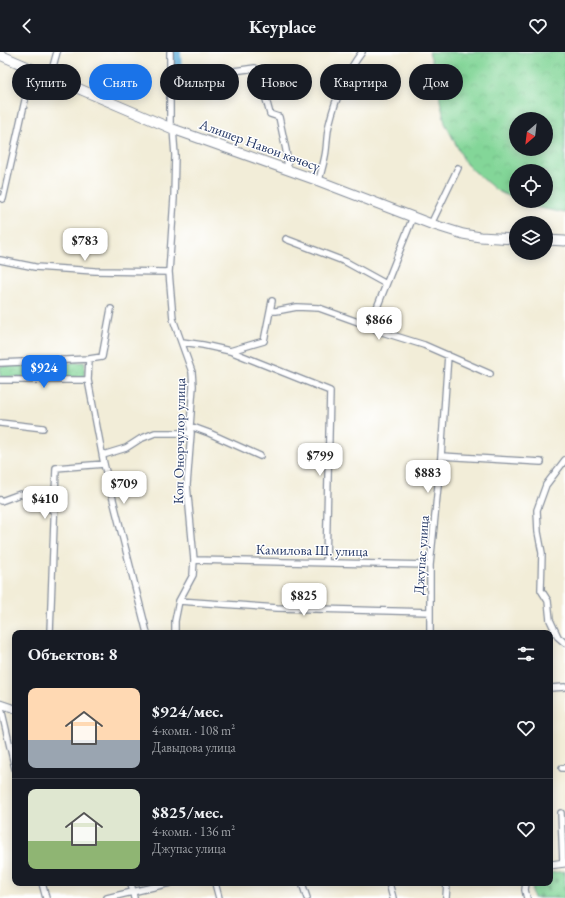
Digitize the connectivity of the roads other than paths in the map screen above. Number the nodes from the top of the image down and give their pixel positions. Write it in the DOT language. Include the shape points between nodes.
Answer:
graph roads {
  1 [pos="57,52"];
  2 [pos="170,52"];
  3 [pos="362,52"];
  4 [pos="0,55"];
  5 [pos="21,64"];
  6 [pos="54,64"];
  7 [pos="169,64"];
  8 [pos="353,64"];
  9 [pos="239,70"];
  10 [pos="81,90"];
  11 [pos="25,100"];
  12 [pos="170,100"];
  13 [pos="337,100"];
  14 [pos="171,128"];
  15 [pos="458,168"];
  16 [pos="288,170"];
  17 [pos="319,180"];
  18 [pos="0,198"];
  19 [pos="413,217"];
  20 [pos="431,224"];
  21 [pos="286,239"];
  22 [pos="509,239"];
  23 [pos="553,240"];
  24 [pos="565,241"];
  25 [pos="0,260"];
  26 [pos="169,272"];
  27 [pos="386,284"];
  28 [pos="272,301"];
  29 [pos="111,309"];
  30 [pos="270,310"];
  31 [pos="372,327"];
  32 [pos="182,342"];
  33 [pos="230,351"];
  34 [pos="448,355"];
  35 [pos="89,359"];
  36 [pos="0,363"];
  37 [pos="490,374"];
  38 [pos="0,380"];
  39 [pos="88,380"];
  40 [pos="0,423"];
  41 [pos="190,426"];
  42 [pos="43,428"];
  43 [pos="191,433"];
  44 [pos="103,456"];
  45 [pos="260,456"];
  46 [pos="441,456"];
  47 [pos="565,460"];
  48 [pos="541,462"];
  49 [pos="104,464"];
  50 [pos="0,500"];
  51 [pos="54,511"];
  52 [pos="194,560"];
  53 [pos="326,562"];
  54 [pos="430,564"];
  55 [pos="180,601"];
  56 [pos="430,612"];
  57 [pos="50,630"];
  58 [pos="146,630"];
  59 [pos="175,630"];
  60 [pos="430,630"];
  61 [pos="565,643"];
  62 [pos="565,687"];
  63 [pos="553,688"];
  64 [pos="0,704"];
  65 [pos="12,708"];
  66 [pos="12,755"];
  67 [pos="561,813"];
  68 [pos="564,863"];
  69 [pos="553,865"];
  70 [pos="43,886"];
  71 [pos="132,886"];
  72 [pos="156,886"];
  73 [pos="216,886"];
  74 [pos="303,886"];
  75 [pos="390,886"];
  76 [pos="447,886"];
  77 [pos="526,886"];
  78 [pos="133,891"];
  79 [pos="46,898"];
  80 [pos="108,898"];
  81 [pos="134,898"];
  82 [pos="219,898"];
  83 [pos="307,898"];
  84 [pos="393,898"];
  85 [pos="446,898"];
  86 [pos="527,898"];
  1 -- 6 [label="street"];
  2 -- 7 [label="street, Коп Онорчулор улица"];
  3 -- 8 [label="street"];
  4 -- 5 [label="main road, Алишер Навои көчөсү"];
  9 -- 16 [label="street" via="255,68 260,77 270,114 279,117"];
  10 -- 14 [label="main road, Алишер Навои көчөсү"];
  11 -- 18 [label="street" via="3,199"];
  12 -- 14 [label="street, Коп Онорчулор улица"];
  13 -- 17 [label="street" via="328,126 326,152"];
  14 -- 16 [label="main road, Алишер Навои көчөсү"];
  14 -- 26 [label="street, Коп Онорчулор улица" via="175,175"];
  15 -- 20 [label="street"];
  16 -- 17 [label="main road, Алишер Навои көчөсү"];
  17 -- 19 [label="main road, Алишер Навои көчөсү"];
  19 -- 20 [label="main road, Алишер Навои көчөсү"];
  19 -- 27 [label="street"];
  20 -- 22 [label="main road, Алишер Навои көчөсү" via="463,234"];
  21 -- 27 [label="street" via="346,262"];
  23 -- 24 [label="main road"];
  25 -- 26 [label="street" via="35,267 95,272"];
  26 -- 32 [label="street, Коп Онорчулор улица" via="173,319"];
  27 -- 31 [label="street"];
  28 -- 30 [label="street"];
  29 -- 35 [label="street" via="102,357"];
  30 -- 31 [label="street" via="319,308"];
  30 -- 33 [label="street" via="264,341"];
  31 -- 34 [label="street"];
  32 -- 33 [label="street"];
  32 -- 41 [label="street, Коп Онорчулор улица" via="192,372"];
  33 -- 53 [label="street" via="330,391"];
  34 -- 37 [label="street"];
  34 -- 46 [label="street, Джупас улица"];
  35 -- 36 [label="street"];
  35 -- 39 [label="street"];
  38 -- 39 [label="street"];
  39 -- 44 [label="street"];
  40 -- 42 [label="street"];
  41 -- 43 [label="street, Коп Онорчулор улица"];
  41 -- 45 [label="street"];
  43 -- 44 [label="street" via="155,432 126,448"];
  43 -- 52 [label="street, Коп Онорчулор улица" via="187,486"];
  44 -- 49 [label="street"];
  46 -- 48 [label="street"];
  46 -- 54 [label="street, Джупас улица"];
  47 -- 61 [label="street" via="546,485 538,510 538,532 542,553 541,590 548,601 550,620 558,638"];
  49 -- 51 [label="street" via="56,468"];
  49 -- 58 [label="street"];
  50 -- 51 [label="street" via="20,494"];
  51 -- 57 [label="street"];
  52 -- 53 [label="street, Камилова Ш. улица"];
  52 -- 55 [label="street, Коп Онорчулор улица" via="193,575"];
  53 -- 54 [label="street, Камилова Ш. улица"];
  54 -- 56 [label="street, Джупас улица"];
  55 -- 56 [label="street, Джупас улица" via="277,608"];
  55 -- 59 [label="street, Коп Онорчулор улица"];
  56 -- 60 [label="street, Джупас улица"];
  62 -- 63 [label="street"];
  64 -- 65 [label="street"];
  64 -- 66 [label="street"];
  67 -- 68 [label="street"];
  68 -- 69 [label="street"];
  70 -- 79 [label="street"];
  71 -- 78 [label="street"];
  72 -- 78 [label="street"];
  73 -- 82 [label="street"];
  74 -- 83 [label="street"];
  75 -- 84 [label="street"];
  76 -- 85 [label="street"];
  77 -- 86 [label="street"];
  78 -- 80 [label="street"];
  78 -- 81 [label="street"];
}
